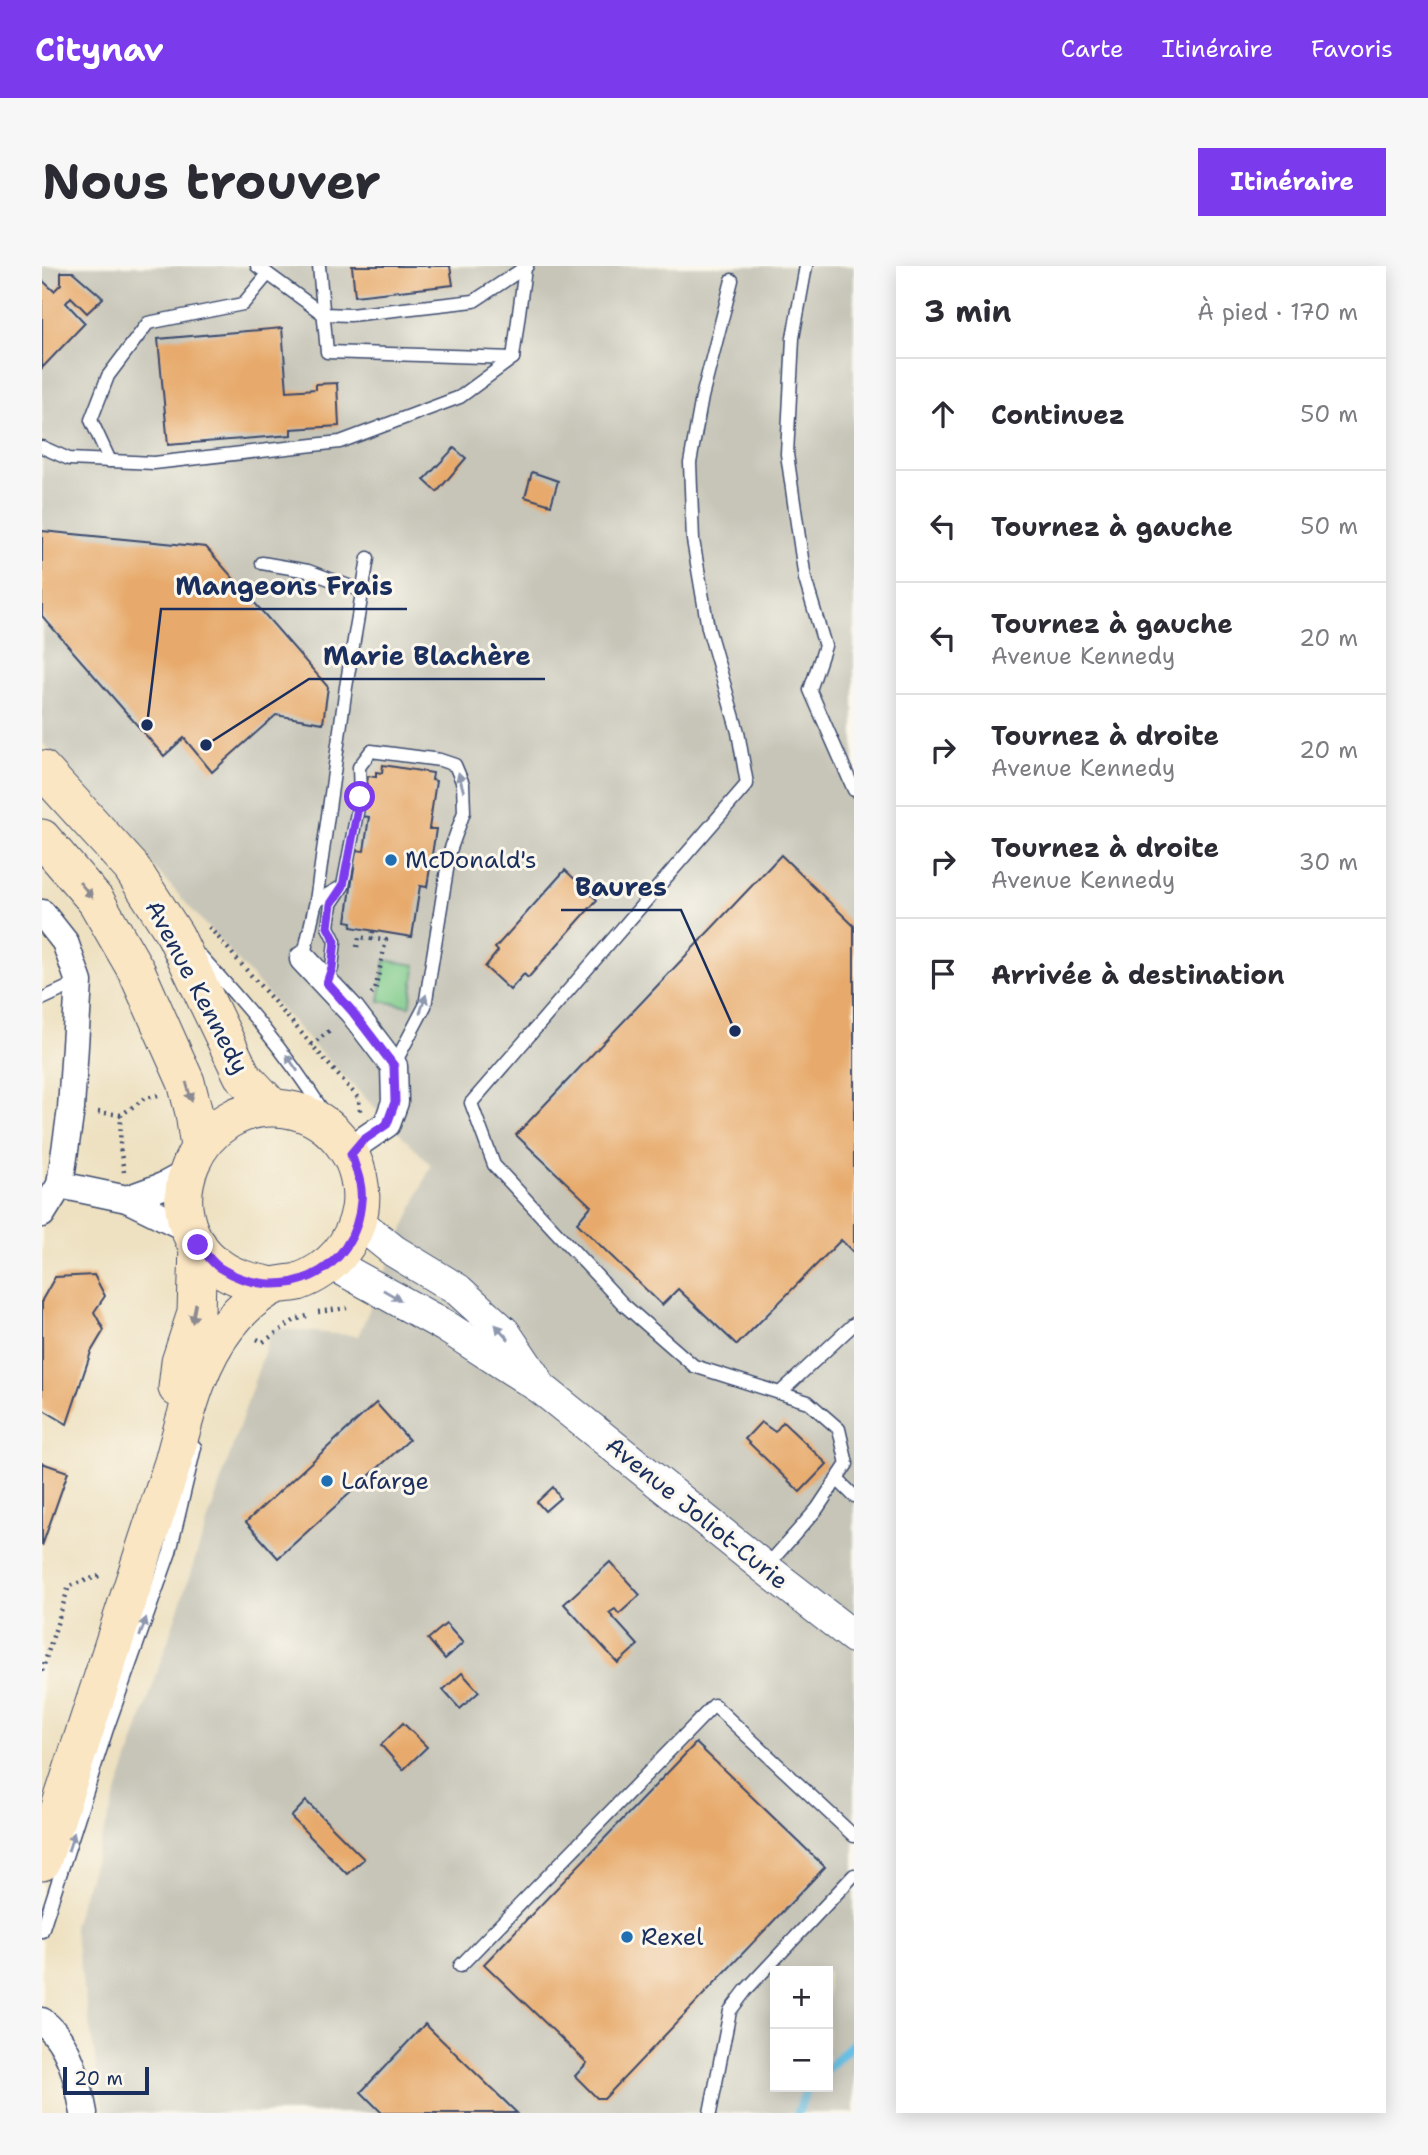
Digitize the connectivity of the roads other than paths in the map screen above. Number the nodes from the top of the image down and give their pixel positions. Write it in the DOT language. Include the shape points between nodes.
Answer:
graph roads {
  1 [pos="257,266"];
  2 [pos="319,266"];
  3 [pos="806,266"];
  4 [pos="526,267"];
  5 [pos="268,274"];
  6 [pos="732,280"];
  7 [pos="323,314"];
  8 [pos="513,358"];
  9 [pos="42,447"];
  10 [pos="110,461"];
  11 [pos="368,558"];
  12 [pos="262,563"];
  13 [pos="362,591"];
  14 [pos="42,769"];
  15 [pos="854,790"];
  16 [pos="42,838"];
  17 [pos="343,886"];
  18 [pos="316,901"];
  19 [pos="158,909"];
  20 [pos="42,913"];
  21 [pos="303,959"];
  22 [pos="79,982"];
  23 [pos="327,983"];
  24 [pos="42,999"];
  25 [pos="394,1066"];
  26 [pos="272,1108"];
  27 [pos="323,1123"];
  28 [pos="356,1147"];
  29 [pos="193,1160"];
  30 [pos="61,1185"];
  31 [pos="127,1199"];
  32 [pos="42,1214"];
  33 [pos="358,1222"];
  34 [pos="194,1237"];
  35 [pos="331,1263"];
  36 [pos="281,1290"];
  37 [pos="854,1324"];
  38 [pos="541,1388"];
  39 [pos="208,1391"];
  40 [pos="780,1393"];
  41 [pos="200,1415"];
  42 [pos="854,1433"];
  43 [pos="842,1444"];
  44 [pos="185,1450"];
  45 [pos="850,1464"];
  46 [pos="837,1479"];
  47 [pos="854,1496"];
  48 [pos="765,1568"];
  49 [pos="854,1637"];
  50 [pos="854,1836"];
  51 [pos="42,1862"];
  52 [pos="854,1875"];
  53 [pos="42,1931"];
  54 [pos="460,1966"];
  55 [pos="42,2021"];
  56 [pos="42,2048"];
  57 [pos="73,2064"];
  58 [pos="84,2113"];
  59 [pos="710,2113"];
  1 -- 5 [label="lane"];
  2 -- 7 [label="lane"];
  3 -- 15 [label="lane" via="793,338 787,454 805,579 825,646 810,690"];
  4 -- 7 [label="lane" via="474,301 350,316"];
  4 -- 8 [label="lane"];
  5 -- 7 [label="lane"];
  5 -- 10 [label="lane" via="243,304 148,323 108,376 91,420"];
  6 -- 40 [label="lane" via="690,463 693,540 708,628 738,732 747,783 471,1103 494,1165 623,1304 694,1366"];
  7 -- 8 [label="lane" via="327,352"];
  8 -- 10 [label="lane" via="460,397 340,442 154,463"];
  9 -- 10 [label="lane" via="69,459"];
  11 -- 13 [label="lane"];
  12 -- 13 [label="lane" via="308,571"];
  13 -- 18 [label="lane"];
  14 -- 19 [label="main road, Avenue Kennedy" via="131,867"];
  16 -- 29 [label="main road, Avenue Kennedy, one-way" via="96,901 137,972 186,1082 194,1113"];
  17 -- 18 [label="lane"];
  17 -- 23 [label="lane" via="331,904 328,927 335,941"];
  25 -- 17 [label="lane, one-way" via="425,1006 450,851 464,812 463,784 454,765 371,751 359,767 360,797"];
  18 -- 21 [label="lane"];
  19 -- 26 [label="main road, Avenue Kennedy" via="242,1075"];
  27 -- 19 [label="lane, one-way" via="321,1108 287,1055"];
  20 -- 22 [label="street" via="65,942"];
  21 -- 23 [label="street"];
  22 -- 24 [label="lane"];
  22 -- 30 [label="street"];
  23 -- 25 [label="street"];
  25 -- 28 [label="street" via="395,1102 387,1124"];
  26 -- 27 [label="main road, Avenue Kennedy" via="299,1111"];
  26 -- 29 [label="main road, Avenue Kennedy" via="244,1112 219,1126"];
  27 -- 28 [label="main road, Avenue Kennedy"];
  28 -- 33 [label="main road, Avenue Kennedy" via="362,1199"];
  29 -- 31 [label="street" via="163,1186"];
  29 -- 34 [label="main road, Avenue Kennedy" via="184,1202"];
  30 -- 31 [label="street"];
  30 -- 32 [label="street"];
  31 -- 34 [label="street"];
  33 -- 35 [label="main road, Avenue Kennedy" via="348,1245"];
  38 -- 33 [label="street, Avenue Joliot-Curie, one-way" via="505,1332 458,1290 394,1251"];
  34 -- 36 [label="main road" via="218,1267 244,1281"];
  34 -- 44 [label="main road, Avenue Kennedy, one-way" via="196,1313 180,1362 173,1416"];
  35 -- 36 [label="main road, Avenue Kennedy"];
  35 -- 38 [label="street, Avenue Joliot-Curie, one-way" via="445,1326"];
  36 -- 44 [label="main road, Avenue Kennedy" via="247,1305 210,1352 188,1406"];
  37 -- 40 [label="lane"];
  38 -- 48 [label="street, Avenue Joliot-Curie"];
  39 -- 41 [label="lane"];
  40 -- 43 [label="lane" via="808,1402 839,1429"];
  42 -- 43 [label="lane"];
  43 -- 45 [label="lane"];
  44 -- 51 [label="main road"];
  53 -- 44 [label="lane, one-way" via="170,1552"];
  45 -- 46 [label="lane"];
  46 -- 47 [label="lane"];
  46 -- 48 [label="lane"];
  48 -- 49 [label="street, Avenue Joliot-Curie"];
  50 -- 54 [label="lane" via="714,1705"];
  52 -- 59 [label="lane" via="730,2011"];
  55 -- 57 [label="street"];
  56 -- 57 [label="street"];
  57 -- 58 [label="street"];
}
